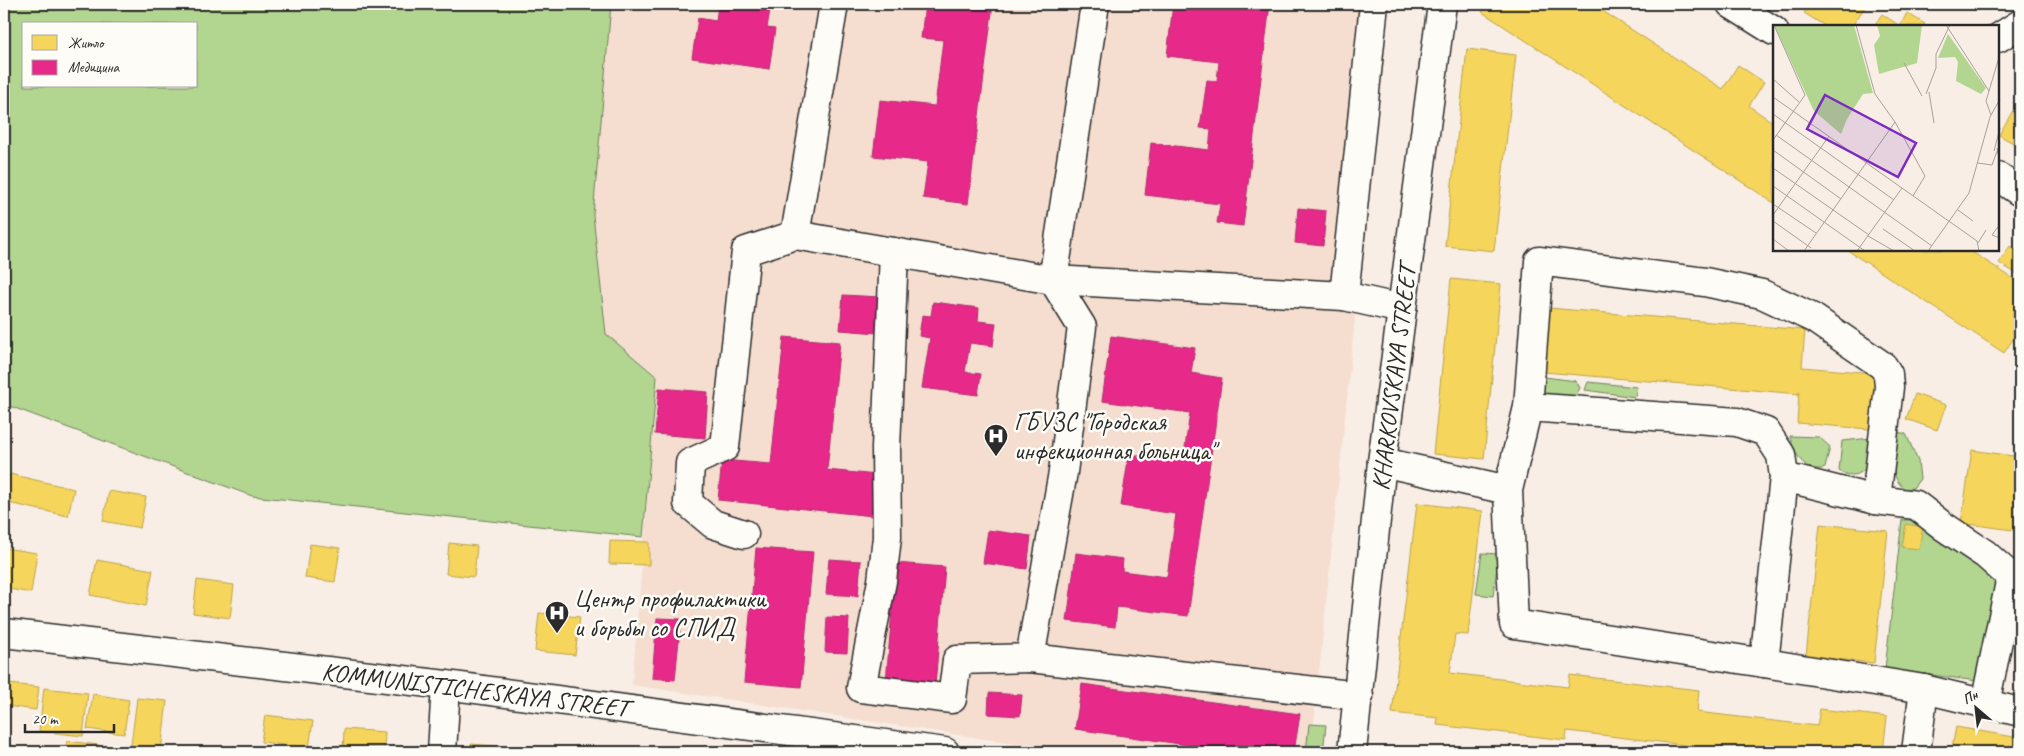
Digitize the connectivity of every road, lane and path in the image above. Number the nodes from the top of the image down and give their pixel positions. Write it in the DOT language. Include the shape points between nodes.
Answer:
graph roads {
  1 [pos="834,4"];
  2 [pos="1096,4"];
  3 [pos="1374,4"];
  4 [pos="1442,4"];
  5 [pos="1732,4"];
  6 [pos="2020,24"];
  7 [pos="1773,30"];
  8 [pos="1999,37"];
  9 [pos="1999,178"];
  10 [pos="2020,192"];
  11 [pos="795,235"];
  12 [pos="894,252"];
  13 [pos="1053,280"];
  14 [pos="1344,296"];
  15 [pos="1402,309"];
  16 [pos="1528,407"];
  17 [pos="1382,462"];
  18 [pos="1784,477"];
  19 [pos="1508,490"];
  20 [pos="1876,500"];
  21 [pos="744,534"];
  22 [pos="2015,575"];
  23 [pos="4,632"];
  24 [pos="1030,658"];
  25 [pos="1764,663"];
  26 [pos="446,685"];
  27 [pos="1924,689"];
  28 [pos="1359,696"];
  29 [pos="1985,704"];
  30 [pos="2020,712"];
  31 [pos="442,752"];
  32 [pos="945,752"];
  33 [pos="1352,752"];
  34 [pos="1916,752"];
  1 -- 11 [label="street"];
  2 -- 13 [label="street"];
  3 -- 14 [label="street"];
  4 -- 15 [label="street, KHARKOVSKAYA STREET"];
  5 -- 7 [label="street"];
  6 -- 8 [label="street"];
  9 -- 10 [label="street"];
  11 -- 12 [label="street"];
  11 -- 21 [label="street" via="746,251 725,448 690,464 688,503 713,524"];
  12 -- 13 [label="street"];
  12 -- 24 [label="street" via="886,448 887,537 882,581 861,688 952,699 957,660"];
  13 -- 14 [label="street"];
  13 -- 24 [label="street" via="1082,327 1064,472"];
  14 -- 15 [label="street"];
  15 -- 17 [label="street, KHARKOVSKAYA STREET"];
  16 -- 18 [label="street" via="1737,422 1766,432 1780,455"];
  16 -- 19 [label="street"];
  16 -- 20 [label="street" via="1538,261 1705,282 1762,294 1813,318 1883,366 1888,374"];
  17 -- 19 [label="street"];
  17 -- 28 [label="street, KHARKOVSKAYA STREET"];
  18 -- 20 [label="street"];
  18 -- 25 [label="street"];
  19 -- 25 [label="street" via="1514,624"];
  20 -- 22 [label="street" via="1916,505"];
  22 -- 29 [label="street"];
  23 -- 26 [label="street, KOMMUNISTICHESKAYA STREET"];
  24 -- 28 [label="street"];
  25 -- 27 [label="street"];
  26 -- 31 [label="street"];
  26 -- 32 [label="street, KOMMUNISTICHESKAYA STREET"];
  27 -- 29 [label="street"];
  27 -- 34 [label="street"];
  28 -- 33 [label="street, KHARKOVSKAYA STREET"];
  29 -- 30 [label="street"];
}
